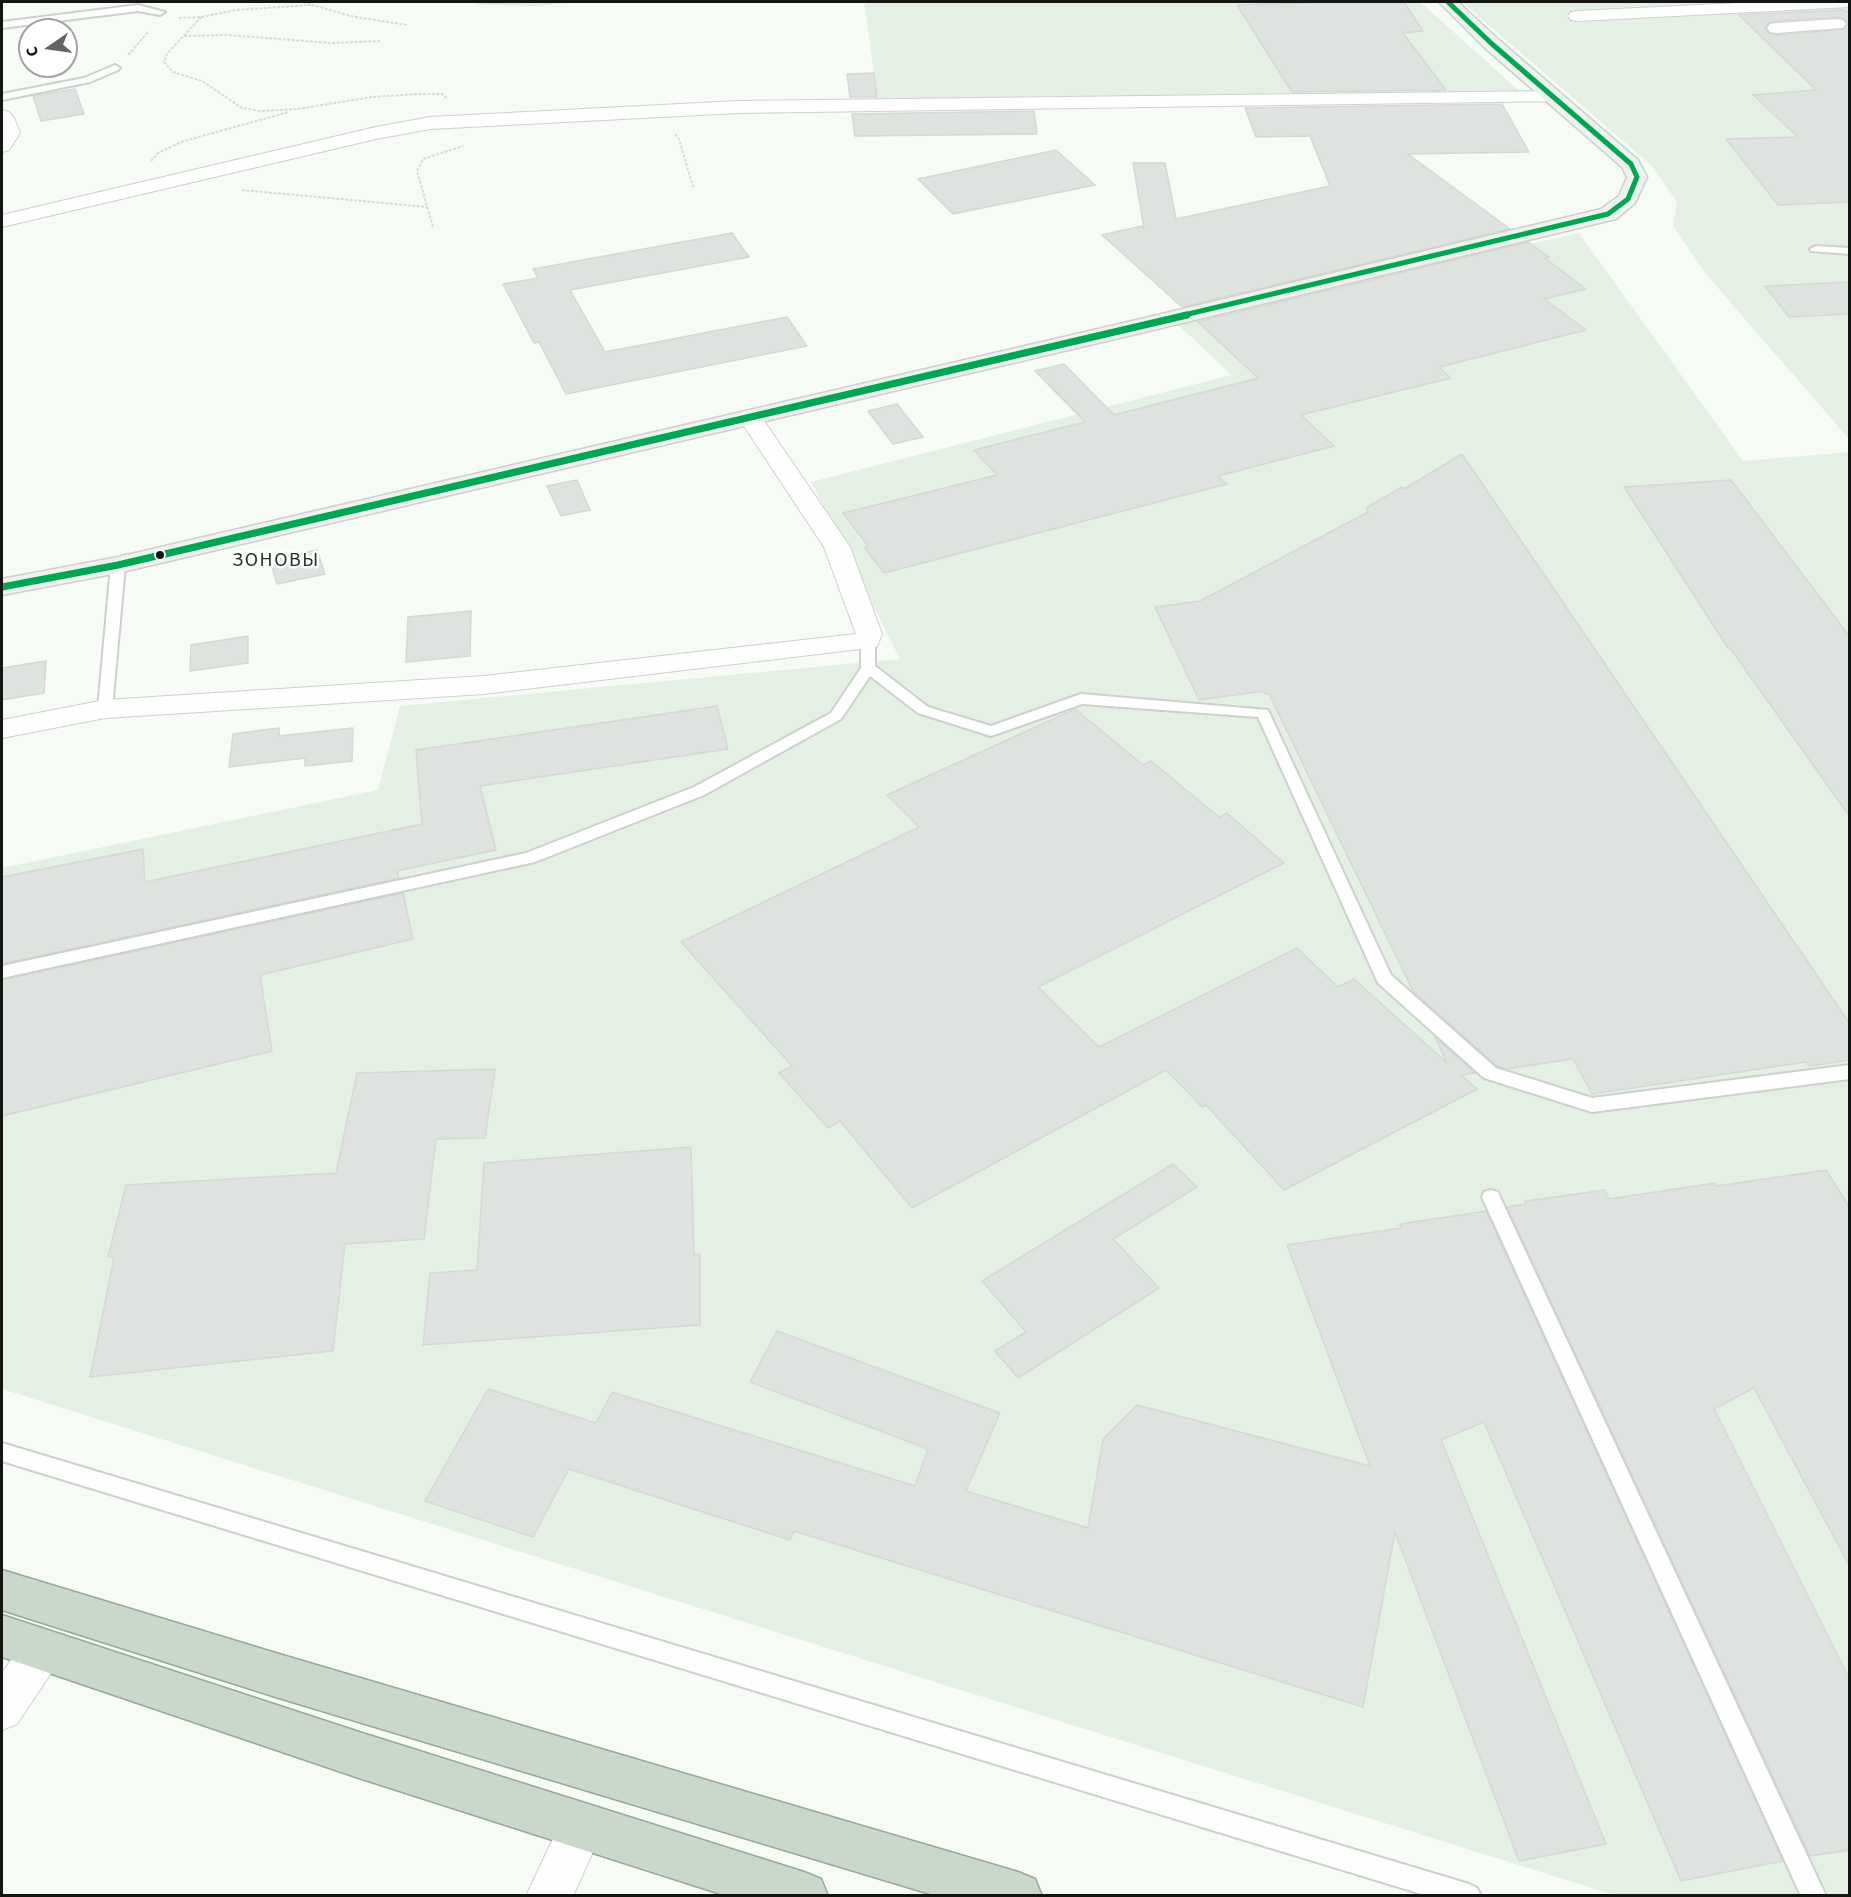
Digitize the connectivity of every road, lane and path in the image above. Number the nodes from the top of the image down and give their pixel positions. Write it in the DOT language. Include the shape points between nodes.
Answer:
graph roads {
  1 [pos="303,2"];
  2 [pos="1448,2"];
  3 [pos="1850,2"];
  4 [pos="310,5"];
  5 [pos="161,14"];
  6 [pos="1577,16"];
  7 [pos="201,17"];
  8 [pos="1850,24"];
  9 [pos="2,25"];
  10 [pos="407,25"];
  11 [pos="1776,28"];
  12 [pos="183,36"];
  13 [pos="381,41"];
  14 [pos="115,68"];
  15 [pos="2,97"];
  16 [pos="1554,97"];
  17 [pos="297,109"];
  18 [pos="2,116"];
  19 [pos="447,122"];
  20 [pos="673,133"];
  21 [pos="466,145"];
  22 [pos="2,146"];
  23 [pos="146,167"];
  24 [pos="693,187"];
  25 [pos="2,221"];
  26 [pos="433,227"];
  27 [pos="1815,249"];
  28 [pos="1850,251"];
  29 [pos="750,417"];
  30 [pos="118,565"];
  31 [pos="2,588"];
  32 [pos="868,655"];
  33 [pos="105,709"];
  34 [pos="2,729"];
  35 [pos="2,972"];
  36 [pos="1850,1072"];
  37 [pos="1491,1197"];
  38 [pos="2,1452"];
  39 [pos="2,1590"];
  40 [pos="2,1636"];
  41 [pos="43,1649"];
  42 [pos="2,1709"];
  43 [pos="582,1825"];
  44 [pos="549,1896"];
  45 [pos="804,1896"];
  46 [pos="1018,1896"];
  47 [pos="1469,1896"];
  48 [pos="1814,1896"];
  1 -- 4 [label="path"];
  2 -- 16 [label="street"];
  3 -- 6 [label="street"];
  4 -- 7 [label="path" via="236,10"];
  4 -- 10 [label="path"];
  5 -- 7 [label="path"];
  5 -- 9 [label="lane" via="138,8"];
  5 -- 14 [label="path"];
  7 -- 12 [label="path"];
  8 -- 11 [label="street"];
  12 -- 13 [label="path" via="226,35 332,44"];
  12 -- 17 [label="path" via="164,62 173,72 202,81 242,108"];
  14 -- 15 [label="lane" via="87,80"];
  16 -- 19 [label="street" via="762,107"];
  16 -- 29 [label="street" via="1630,164 1638,177 1628,199 1608,214"];
  17 -- 19 [label="path" via="372,98 442,94 451,102"];
  17 -- 23 [label="path" via="184,141 158,153"];
  18 -- 22 [label="street" via="10,133"];
  19 -- 25 [label="street" via="376,134"];
  20 -- 24 [label="path" via="679,139"];
  21 -- 26 [label="path" via="423,159 417,171"];
  27 -- 28 [label="lane"];
  29 -- 30 [label="street"];
  29 -- 32 [label="street" via="837,547 869,634"];
  30 -- 31 [label="street"];
  30 -- 33 [label="lane"];
  32 -- 33 [label="street"];
  32 -- 35 [label="lane" via="836,717 699,791 529,858"];
  32 -- 36 [label="lane" via="923,710 991,731 1081,699 1263,713 1383,980 1490,1073 1592,1105"];
  33 -- 34 [label="street"];
  37 -- 48 [label="lane"];
  38 -- 47 [label="lane"];
  39 -- 46 [label="highway"];
  40 -- 41 [label="highway"];
  41 -- 42 [label="street"];
  41 -- 43 [label="highway"];
  43 -- 44 [label="street"];
  43 -- 45 [label="highway"];
}
